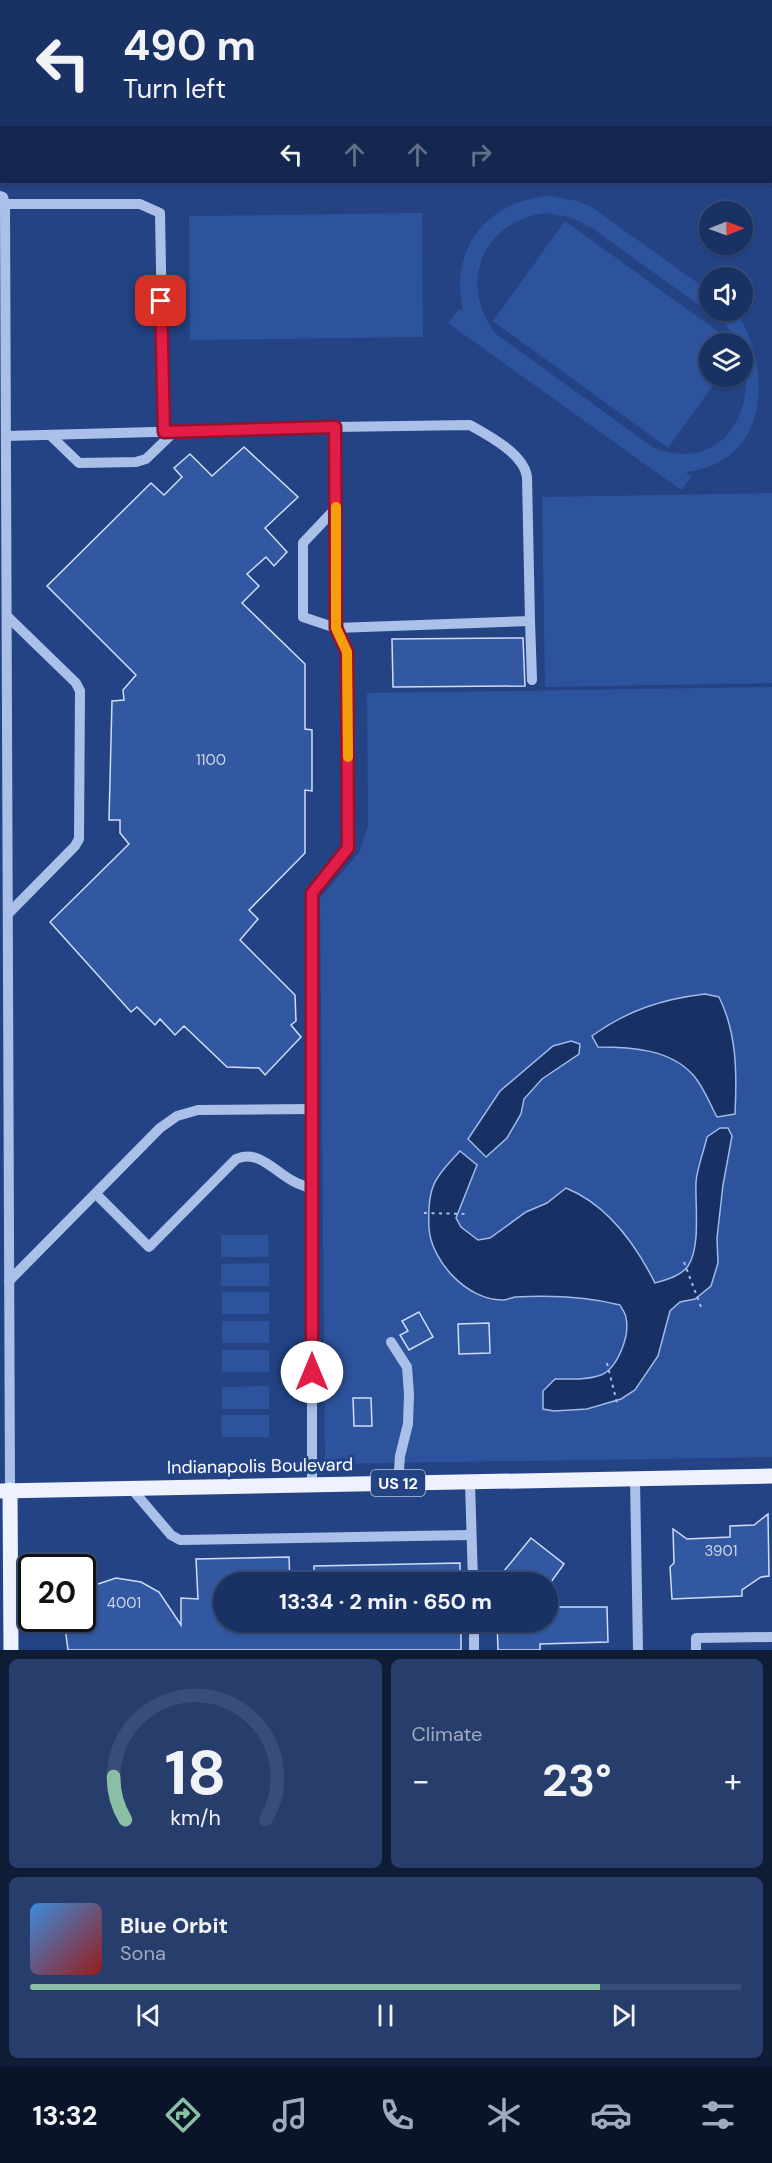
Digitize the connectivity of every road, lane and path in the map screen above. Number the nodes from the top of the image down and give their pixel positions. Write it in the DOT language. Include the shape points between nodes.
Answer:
graph roads {
  1 [pos="4,200"];
  2 [pos="3,274"];
  3 [pos="3,364"];
  4 [pos="335,427"];
  5 [pos="169,432"];
  6 [pos="50,435"];
  7 [pos="6,436"];
  8 [pos="3,472"];
  9 [pos="336,508"];
  10 [pos="3,586"];
  11 [pos="7,616"];
  12 [pos="530,621"];
  13 [pos="336,628"];
  14 [pos="532,680"];
  15 [pos="4,698"];
  16 [pos="4,812"];
  17 [pos="8,914"];
  18 [pos="4,925"];
  19 [pos="4,1037"];
  20 [pos="311,1109"];
  21 [pos="4,1149"];
  22 [pos="311,1188"];
  23 [pos="96,1194"];
  24 [pos="424,1213"];
  25 [pos="465,1214"];
  26 [pos="5,1262"];
  27 [pos="684,1262"];
  28 [pos="9,1281"];
  29 [pos="701,1307"];
  30 [pos="391,1342"];
  31 [pos="607,1363"];
  32 [pos="5,1374"];
  33 [pos="618,1407"];
  34 [pos="772,1476"];
  35 [pos="635,1479"];
  36 [pos="470,1482"];
  37 [pos="398,1483"];
  38 [pos="312,1485"];
  39 [pos="131,1488"];
  40 [pos="5,1490"];
  41 [pos="471,1535"];
  42 [pos="473,1572"];
  43 [pos="5,1608"];
  44 [pos="474,1632"];
  45 [pos="772,1637"];
  46 [pos="11,1650"];
  47 [pos="474,1650"];
  48 [pos="638,1650"];
  49 [pos="696,1650"];
  1 -- 2 [label="street"];
  1 -- 5 [label="street" via="140,204 160,213"];
  2 -- 3 [label="street"];
  3 -- 7 [label="street"];
  4 -- 5 [label="street"];
  4 -- 9 [label="street"];
  4 -- 12 [label="street" via="470,425 520,460 527,477"];
  5 -- 6 [label="street"];
  5 -- 6 [label="street" via="146,459 135,462 79,463"];
  6 -- 7 [label="street"];
  7 -- 8 [label="street"];
  8 -- 10 [label="street"];
  9 -- 13 [label="street"];
  9 -- 13 [label="street" via="303,543 303,617"];
  10 -- 11 [label="street"];
  11 -- 15 [label="street"];
  11 -- 17 [label="street" via="80,691 79,839"];
  12 -- 13 [label="street"];
  12 -- 14 [label="street"];
  13 -- 20 [label="street" via="347,652 348,848 312,893"];
  15 -- 16 [label="street"];
  16 -- 17 [label="street"];
  17 -- 18 [label="street"];
  18 -- 19 [label="street"];
  19 -- 21 [label="street"];
  20 -- 22 [label="street"];
  20 -- 23 [label="street" via="198,1110 177,1116 160,1128"];
  21 -- 26 [label="street"];
  22 -- 23 [label="street" via="264,1161 243,1156 149,1247"];
  22 -- 38 [label="street"];
  23 -- 28 [label="street"];
  24 -- 25 [label="path"];
  26 -- 28 [label="street"];
  27 -- 29 [label="path"];
  28 -- 32 [label="street"];
  30 -- 37 [label="street" via="406,1367 409,1394"];
  31 -- 33 [label="path"];
  32 -- 40 [label="street"];
  34 -- 35 [label="main road, Indianapolis Boulevard / US 12"];
  35 -- 36 [label="main road, Indianapolis Boulevard / US 12"];
  35 -- 48 [label="street"];
  36 -- 37 [label="main road, Indianapolis Boulevard / US 12"];
  36 -- 41 [label="street"];
  37 -- 38 [label="main road, Indianapolis Boulevard / US 12"];
  38 -- 39 [label="main road, Indianapolis Boulevard / US 12"];
  39 -- 40 [label="main road, Indianapolis Boulevard / US 12"];
  39 -- 41 [label="street" via="171,1535 180,1540"];
  40 -- 43 [label="main road"];
  41 -- 42 [label="street"];
  43 -- 46 [label="main road"];
  44 -- 47 [label="street"];
  45 -- 49 [label="street" via="696,1638"];
}
